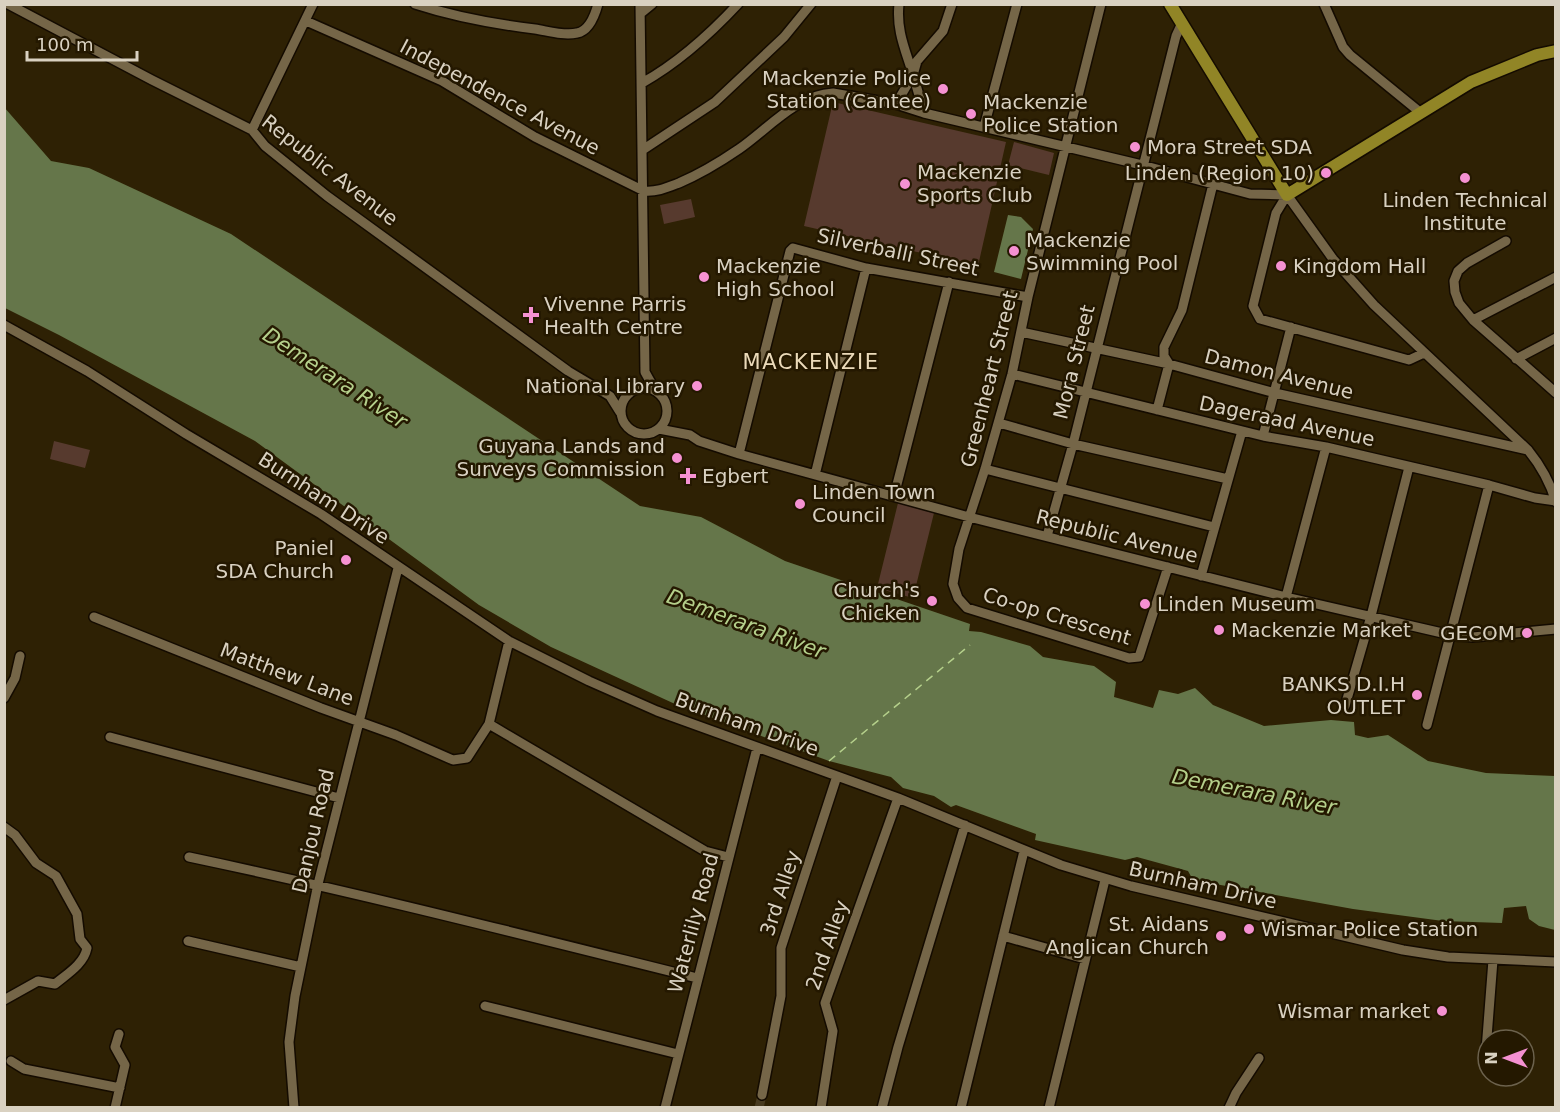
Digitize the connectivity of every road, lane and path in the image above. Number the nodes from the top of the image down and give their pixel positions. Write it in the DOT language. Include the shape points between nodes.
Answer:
graph roads {
  1 [pos="8,4"];
  2 [pos="313,4"];
  3 [pos="415,4"];
  4 [pos="598,4"];
  5 [pos="652,4"];
  6 [pos="738,4"];
  7 [pos="811,4"];
  8 [pos="899,4"];
  9 [pos="952,4"];
  10 [pos="1017,4"];
  11 [pos="1101,4"];
  12 [pos="1170,4"];
  13 [pos="1324,4"];
  14 [pos="640,9"];
  15 [pos="306,21"];
  16 [pos="1182,22"];
  17 [pos="1556,51"];
  18 [pos="914,75"];
  19 [pos="642,83"];
  20 [pos="896,104"];
  21 [pos="924,113"];
  22 [pos="1421,113"];
  23 [pos="984,127"];
  24 [pos="252,130"];
  25 [pos="1065,147"];
  26 [pos="644,149"];
  27 [pos="1142,165"];
  28 [pos="1214,184"];
  29 [pos="644,191"];
  30 [pos="1287,195"];
  31 [pos="1506,241"];
  32 [pos="866,268"];
  33 [pos="1556,277"];
  34 [pos="949,282"];
  35 [pos="1028,297"];
  36 [pos="1473,320"];
  37 [pos="4,325"];
  38 [pos="1291,327"];
  39 [pos="1022,332"];
  40 [pos="1556,338"];
  41 [pos="1095,348"];
  42 [pos="1424,353"];
  43 [pos="1516,359"];
  44 [pos="1169,364"];
  45 [pos="645,372"];
  46 [pos="1012,374"];
  47 [pos="1553,388"];
  48 [pos="655,390"];
  49 [pos="631,392"];
  50 [pos="1084,393"];
  51 [pos="1275,393"];
  52 [pos="610,396"];
  53 [pos="667,404"];
  54 [pos="1156,410"];
  55 [pos="620,412"];
  56 [pos="999,423"];
  57 [pos="659,429"];
  58 [pos="1242,431"];
  59 [pos="677,432"];
  60 [pos="1263,436"];
  61 [pos="1073,444"];
  62 [pos="1326,447"];
  63 [pos="1528,450"];
  64 [pos="739,454"];
  65 [pos="1409,467"];
  66 [pos="985,470"];
  67 [pos="815,475"];
  68 [pos="1228,479"];
  69 [pos="1489,485"];
  70 [pos="1061,488"];
  71 [pos="894,496"];
  72 [pos="1555,501"];
  73 [pos="969,517"];
  74 [pos="1214,527"];
  75 [pos="1047,536"];
  76 [pos="1168,567"];
  77 [pos="398,568"];
  78 [pos="1201,576"];
  79 [pos="1286,597"];
  80 [pos="1371,616"];
  81 [pos="94,617"];
  82 [pos="1556,629"];
  83 [pos="1451,635"];
  84 [pos="508,641"];
  85 [pos="20,656"];
  86 [pos="4,698"];
  87 [pos="1345,705"];
  88 [pos="358,720"];
  89 [pos="489,724"];
  90 [pos="1427,725"];
  91 [pos="110,737"];
  92 [pos="757,748"];
  93 [pos="837,776"];
  94 [pos="339,798"];
  95 [pos="898,798"];
  96 [pos="965,825"];
  97 [pos="4,827"];
  98 [pos="1023,851"];
  99 [pos="189,857"];
  100 [pos="728,857"];
  101 [pos="1105,880"];
  102 [pos="318,884"];
  103 [pos="1003,936"];
  104 [pos="188,941"];
  105 [pos="1085,959"];
  106 [pos="1493,960"];
  107 [pos="1556,962"];
  108 [pos="301,967"];
  109 [pos="697,978"];
  110 [pos="4,1000"];
  111 [pos="485,1006"];
  112 [pos="1488,1028"];
  113 [pos="119,1034"];
  114 [pos="678,1054"];
  115 [pos="1259,1058"];
  116 [pos="11,1061"];
  117 [pos="120,1088"];
  118 [pos="762,1095"];
  119 [pos="115,1107"];
  120 [pos="294,1107"];
  121 [pos="665,1107"];
  122 [pos="821,1107"];
  123 [pos="882,1107"];
  124 [pos="961,1107"];
  125 [pos="1049,1107"];
  126 [pos="1230,1107"];
  1 -- 24 [label="street, Republic Avenue"];
  2 -- 15 [label="street"];
  3 -- 4 [label="street" via="482,22 578,33 595,15"];
  5 -- 14 [label="street"];
  6 -- 19 [label="street" via="718,26"];
  7 -- 26 [label="street" via="784,37 715,102"];
  8 -- 18 [label="street" via="900,38"];
  9 -- 18 [label="street" via="942,31 917,61"];
  10 -- 23 [label="street"];
  11 -- 25 [label="street, Greenheart Street"];
  12 -- 16 [label="main road"];
  13 -- 22 [label="street" via="1350,55"];
  14 -- 19 [label="street"];
  15 -- 24 [label="street"];
  15 -- 29 [label="street, Independence Avenue" via="442,81 535,137"];
  16 -- 27 [label="street, Mora Street"];
  16 -- 30 [label="main road"];
  17 -- 22 [label="main road" via="1471,82"];
  18 -- 20 [label="street"];
  18 -- 21 [label="street"];
  19 -- 26 [label="street"];
  20 -- 21 [label="street"];
  20 -- 29 [label="street" via="833,93 813,97 693,177 656,192"];
  21 -- 23 [label="street"];
  22 -- 30 [label="main road"];
  23 -- 25 [label="street"];
  24 -- 52 [label="street, Republic Avenue" via="265,146 327,196 568,371"];
  25 -- 27 [label="street"];
  25 -- 35 [label="street, Greenheart Street"];
  26 -- 29 [label="street"];
  27 -- 28 [label="street"];
  27 -- 41 [label="street, Mora Street"];
  28 -- 30 [label="street" via="1250,194"];
  28 -- 44 [label="street" via="1182,310 1164,347"];
  29 -- 45 [label="street"];
  30 -- 38 [label="street" via="1276,213 1253,306 1260,319"];
  30 -- 42 [label="street" via="1333,259"];
  31 -- 36 [label="street" via="1458,271 1455,292"];
  32 -- 34 [label="street, Silverballi Street"];
  32 -- 64 [label="street, Silverballi Street" via="801,249 790,251"];
  32 -- 67 [label="street"];
  33 -- 36 [label="street"];
  34 -- 35 [label="street, Silverballi Street"];
  34 -- 71 [label="street"];
  35 -- 39 [label="street, Greenheart Street"];
  36 -- 43 [label="street"];
  37 -- 77 [label="street, Burnham Drive" via="321,514"];
  38 -- 42 [label="street" via="1409,360"];
  38 -- 51 [label="street"];
  39 -- 41 [label="street, Damon Avenue"];
  39 -- 46 [label="street, Greenheart Street"];
  40 -- 43 [label="street"];
  41 -- 44 [label="street, Damon Avenue"];
  41 -- 50 [label="street, Mora Street"];
  42 -- 63 [label="street"];
  43 -- 47 [label="street"];
  44 -- 51 [label="street, Damon Avenue"];
  44 -- 54 [label="street"];
  45 -- 48 [label="street"];
  45 -- 49 [label="street"];
  46 -- 50 [label="street, Dageraad Avenue"];
  46 -- 56 [label="street, Greenheart Street"];
  48 -- 49 [label="street"];
  48 -- 53 [label="street"];
  49 -- 52 [label="street"];
  49 -- 55 [label="street"];
  50 -- 54 [label="street, Dageraad Avenue"];
  50 -- 61 [label="street, Mora Street"];
  51 -- 60 [label="street"];
  51 -- 63 [label="street, Damon Avenue"];
  52 -- 55 [label="street, Republic Avenue"];
  53 -- 57 [label="street" via="668,413"];
  53 -- 59 [label="street"];
  54 -- 58 [label="street, Dageraad Avenue"];
  55 -- 57 [label="street" via="627,428 634,433 651,434"];
  56 -- 61 [label="street"];
  56 -- 66 [label="street, Greenheart Street"];
  57 -- 59 [label="street, Republic Avenue"];
  58 -- 60 [label="street, Dageraad Avenue"];
  58 -- 68 [label="street"];
  59 -- 64 [label="street, Republic Avenue"];
  60 -- 62 [label="street, Dageraad Avenue"];
  61 -- 68 [label="street"];
  61 -- 70 [label="street, Mora Street"];
  62 -- 65 [label="street, Dageraad Avenue"];
  62 -- 79 [label="street"];
  63 -- 72 [label="street" via="1550,482"];
  64 -- 67 [label="street, Republic Avenue"];
  65 -- 69 [label="street, Dageraad Avenue"];
  65 -- 80 [label="street"];
  66 -- 70 [label="street"];
  66 -- 73 [label="street, Greenheart Street"];
  67 -- 71 [label="street, Republic Avenue"];
  68 -- 74 [label="street"];
  69 -- 72 [label="street, Dageraad Avenue"];
  69 -- 83 [label="street"];
  70 -- 74 [label="street"];
  70 -- 75 [label="street, Mora Street"];
  71 -- 73 [label="street, Republic Avenue"];
  73 -- 75 [label="street, Republic Avenue"];
  73 -- 76 [label="street, Co-op Crescent" via="958,549 953,584 967,608 1129,658 1139,657"];
  74 -- 78 [label="street"];
  75 -- 76 [label="street, Republic Avenue"];
  76 -- 78 [label="street, Republic Avenue"];
  77 -- 84 [label="street, Burnham Drive"];
  77 -- 88 [label="street, Danjou Road"];
  78 -- 79 [label="street, Republic Avenue"];
  79 -- 80 [label="street, Republic Avenue"];
  80 -- 83 [label="street, Republic Avenue"];
  80 -- 87 [label="street"];
  81 -- 88 [label="street, Matthew Lane"];
  82 -- 83 [label="street, Republic Avenue" via="1473,637"];
  83 -- 90 [label="street"];
  84 -- 89 [label="street"];
  84 -- 92 [label="street, Burnham Drive" via="618,694"];
  85 -- 86 [label="street" via="15,678"];
  88 -- 89 [label="street, Matthew Lane" via="453,760 467,758"];
  88 -- 94 [label="street, Danjou Road"];
  89 -- 100 [label="street" via="705,851"];
  91 -- 94 [label="street"];
  92 -- 93 [label="street, Burnham Drive"];
  92 -- 100 [label="street, Waterlily Road"];
  93 -- 95 [label="street, Burnham Drive"];
  93 -- 118 [label="street, 3rd Alley" via="781,948 781,996"];
  94 -- 102 [label="street, Danjou Road"];
  95 -- 96 [label="street, Burnham Drive"];
  95 -- 122 [label="street, 2nd Alley" via="825,1003 833,1031"];
  96 -- 98 [label="street, Burnham Drive"];
  96 -- 123 [label="street"];
  97 -- 110 [label="street" via="36,863 56,876 76,910 80,939 87,948 86,955 55,984 38,981"];
  98 -- 101 [label="street, Burnham Drive"];
  98 -- 103 [label="street"];
  99 -- 102 [label="street"];
  100 -- 109 [label="street, Waterlily Road"];
  101 -- 105 [label="street"];
  101 -- 106 [label="street, Burnham Drive" via="1384,946"];
  102 -- 108 [label="street, Danjou Road"];
  102 -- 109 [label="street"];
  103 -- 105 [label="street"];
  103 -- 124 [label="street"];
  104 -- 108 [label="street"];
  105 -- 125 [label="street"];
  106 -- 107 [label="street, Burnham Drive"];
  106 -- 112 [label="street"];
  108 -- 120 [label="street, Danjou Road" via="290,1030"];
  109 -- 114 [label="street, Waterlily Road"];
  111 -- 114 [label="street"];
  113 -- 117 [label="street" via="115,1047 125,1065"];
  114 -- 121 [label="street, Waterlily Road"];
  115 -- 126 [label="street"];
  116 -- 117 [label="street" via="24,1069"];
  117 -- 119 [label="street"];
}
